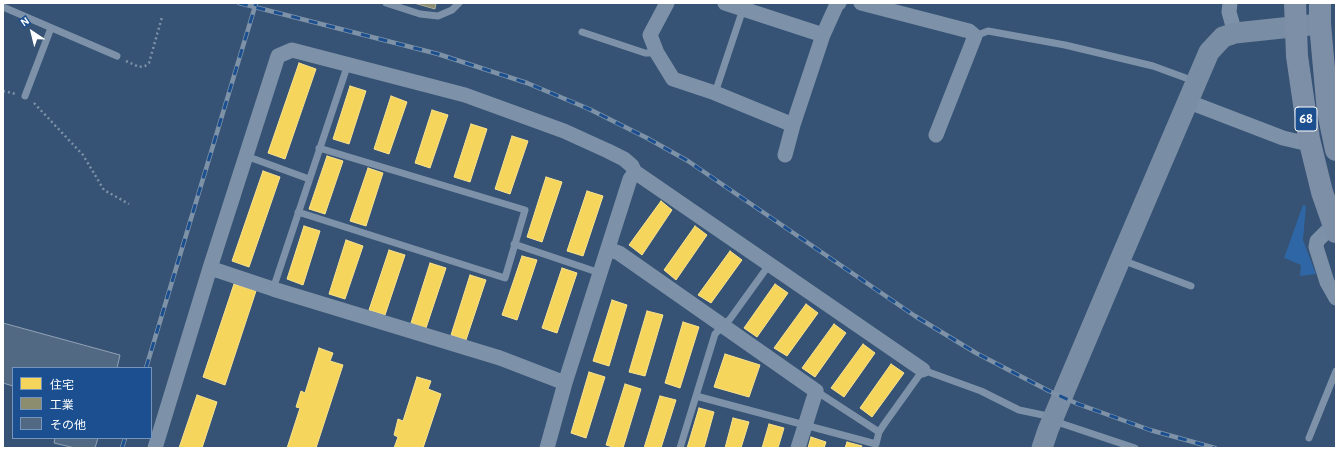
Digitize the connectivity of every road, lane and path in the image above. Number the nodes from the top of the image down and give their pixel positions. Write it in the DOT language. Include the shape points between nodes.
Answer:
graph roads {
  1 [pos="386,3"];
  2 [pos="459,3"];
  3 [pos="667,3"];
  4 [pos="725,3"];
  5 [pos="838,3"];
  6 [pos="861,3"];
  7 [pos="1230,3"];
  8 [pos="1295,3"];
  9 [pos="3,7"];
  10 [pos="742,9"];
  11 [pos="1320,13"];
  12 [pos="162,16"];
  13 [pos="1295,27"];
  14 [pos="51,28"];
  15 [pos="582,32"];
  16 [pos="1235,33"];
  17 [pos="823,36"];
  18 [pos="975,36"];
  19 [pos="656,53"];
  20 [pos="117,56"];
  21 [pos="348,64"];
  22 [pos="1330,74"];
  23 [pos="1195,81"];
  24 [pos="3,91"];
  25 [pos="715,93"];
  26 [pos="25,96"];
  27 [pos="1186,102"];
  28 [pos="793,125"];
  29 [pos="936,135"];
  30 [pos="1309,139"];
  31 [pos="319,148"];
  32 [pos="1336,150"];
  33 [pos="785,155"];
  34 [pos="246,156"];
  35 [pos="635,172"];
  36 [pos="309,179"];
  37 [pos="129,204"];
  38 [pos="298,212"];
  39 [pos="1335,229"];
  40 [pos="514,244"];
  41 [pos="608,249"];
  42 [pos="1120,260"];
  43 [pos="769,265"];
  44 [pos="210,268"];
  45 [pos="600,273"];
  46 [pos="1191,286"];
  47 [pos="273,289"];
  48 [pos="1336,298"];
  49 [pos="723,326"];
  50 [pos="923,370"];
  51 [pos="1336,371"];
  52 [pos="565,383"];
  53 [pos="816,391"];
  54 [pos="696,396"];
  55 [pos="1052,420"];
  56 [pos="805,424"];
  57 [pos="879,432"];
  58 [pos="1309,438"];
  59 [pos="154,448"];
  60 [pos="547,448"];
  61 [pos="680,448"];
  62 [pos="798,448"];
  63 [pos="1042,448"];
  64 [pos="1135,448"];
  1 -- 2 [label="lane" via="420,14 438,16 452,10"];
  3 -- 19 [label="street" via="650,35"];
  4 -- 10 [label="street"];
  5 -- 17 [label="street"];
  6 -- 18 [label="street" via="969,31"];
  7 -- 16 [label="street" via="1229,12"];
  8 -- 13 [label="main road, 68"];
  9 -- 14 [label="lane"];
  10 -- 17 [label="street"];
  10 -- 25 [label="lane"];
  11 -- 13 [label="street"];
  11 -- 22 [label="main road, 68"];
  12 -- 20 [label="path" via="149,63 139,67"];
  13 -- 16 [label="street"];
  13 -- 30 [label="main road, 68"];
  14 -- 20 [label="lane"];
  14 -- 26 [label="lane"];
  15 -- 19 [label="lane" via="645,53"];
  16 -- 23 [label="street" via="1223,37 1208,52"];
  17 -- 28 [label="street"];
  18 -- 23 [label="lane" via="988,31 1064,45 1153,66"];
  18 -- 29 [label="street"];
  19 -- 25 [label="street" via="673,79"];
  21 -- 31 [label="lane"];
  21 -- 34 [label="street" via="292,50 278,56"];
  21 -- 35 [label="street" via="465,95 564,131 624,159"];
  22 -- 32 [label="main road, 68" via="1328,112"];
  23 -- 27 [label="street"];
  24 -- 26 [label="path"];
  25 -- 28 [label="street"];
  26 -- 37 [label="path" via="83,155 104,190"];
  27 -- 30 [label="street" via="1283,138 1300,142"];
  27 -- 42 [label="street"];
  28 -- 33 [label="street"];
  30 -- 39 [label="main road, 68"];
  31 -- 36 [label="lane"];
  31 -- 40 [label="lane" via="525,210"];
  34 -- 36 [label="lane"];
  34 -- 44 [label="street"];
  35 -- 41 [label="street" via="630,179"];
  35 -- 43 [label="street"];
  36 -- 38 [label="lane"];
  38 -- 40 [label="lane" via="505,278"];
  38 -- 47 [label="lane"];
  39 -- 48 [label="street" via="1317,241 1316,247 1327,282"];
  40 -- 45 [label="lane"];
  41 -- 45 [label="street"];
  41 -- 49 [label="street" via="619,253"];
  42 -- 46 [label="lane"];
  42 -- 55 [label="street"];
  43 -- 49 [label="lane"];
  43 -- 50 [label="street"];
  44 -- 47 [label="street"];
  44 -- 59 [label="street"];
  45 -- 52 [label="street"];
  47 -- 52 [label="street" via="500,358"];
  49 -- 53 [label="street"];
  49 -- 54 [label="lane" via="715,334"];
  50 -- 55 [label="lane" via="981,391 1020,410"];
  50 -- 57 [label="lane"];
  51 -- 58 [label="lane"];
  52 -- 60 [label="street"];
  53 -- 56 [label="street"];
  53 -- 57 [label="lane"];
  54 -- 56 [label="lane"];
  54 -- 61 [label="lane"];
  55 -- 63 [label="street"];
  55 -- 64 [label="lane"];
  56 -- 57 [label="lane" via="876,444"];
  56 -- 62 [label="street"];
}
